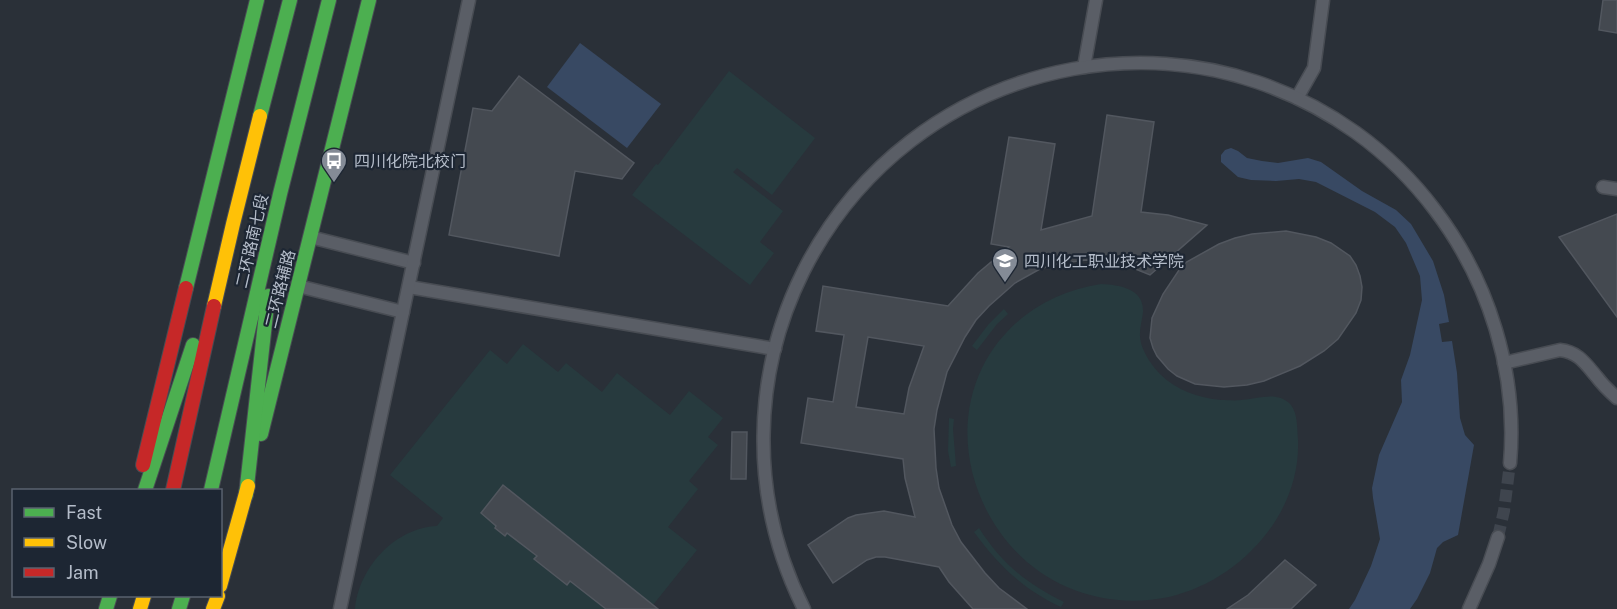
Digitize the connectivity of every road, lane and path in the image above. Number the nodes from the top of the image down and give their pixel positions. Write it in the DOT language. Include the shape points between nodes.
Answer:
graph roads {
  1 [pos="257,0"];
  2 [pos="290,0"];
  3 [pos="329,0"];
  4 [pos="369,0"];
  5 [pos="469,0"];
  6 [pos="1096,0"];
  7 [pos="1323,0"];
  8 [pos="1084,67"];
  9 [pos="1298,98"];
  10 [pos="1603,187"];
  11 [pos="1617,189"];
  12 [pos="280,194"];
  13 [pos="233,224"];
  14 [pos="310,237"];
  15 [pos="414,263"];
  16 [pos="298,286"];
  17 [pos="409,287"];
  18 [pos="403,312"];
  19 [pos="775,349"];
  20 [pos="1504,363"];
  21 [pos="1617,398"];
  22 [pos="1510,463"];
  23 [pos="137,489"];
  24 [pos="145,489"];
  25 [pos="173,489"];
  26 [pos="211,489"];
  27 [pos="246,495"];
  28 [pos="1498,537"];
  29 [pos="222,579"];
  30 [pos="340,609"];
  31 [pos="804,609"];
  32 [pos="1469,609"];
  1 -- 23 [label="main road"];
  2 -- 13 [label="main road, 二环路南七段"];
  3 -- 12 [label="main road, 二环路南七段"];
  4 -- 14 [label="main road, 二环路辅路"];
  5 -- 15 [label="street"];
  6 -- 8 [label="street"];
  7 -- 9 [label="street" via="1314,68"];
  8 -- 9 [label="street" via="1137,63 1192,67 1246,78"];
  8 -- 19 [label="street" via="1028,80 976,100 928,128 885,162 847,203 815,248 791,298"];
  9 -- 20 [label="street" via="1368,141 1427,199 1472,268 1493,319"];
  10 -- 11 [label="street"];
  12 -- 26 [label="main road, 二环路南七段"];
  12 -- 27 [label="main road"];
  13 -- 24 [label="main road"];
  13 -- 25 [label="main road, 二环路南七段"];
  14 -- 15 [label="street"];
  14 -- 16 [label="main road, 二环路辅路"];
  15 -- 17 [label="street"];
  16 -- 18 [label="street"];
  16 -- 27 [label="main road, 二环路辅路"];
  17 -- 18 [label="street"];
  17 -- 19 [label="street"];
  18 -- 30 [label="street"];
  19 -- 31 [label="street" via="764,415 767,488 778,542"];
  20 -- 21 [label="street" via="1569,351 1583,360"];
  20 -- 22 [label="street" via="1510,400"];
  27 -- 29 [label="main road, 二环路辅路"];
  28 -- 32 [label="street"];
}
